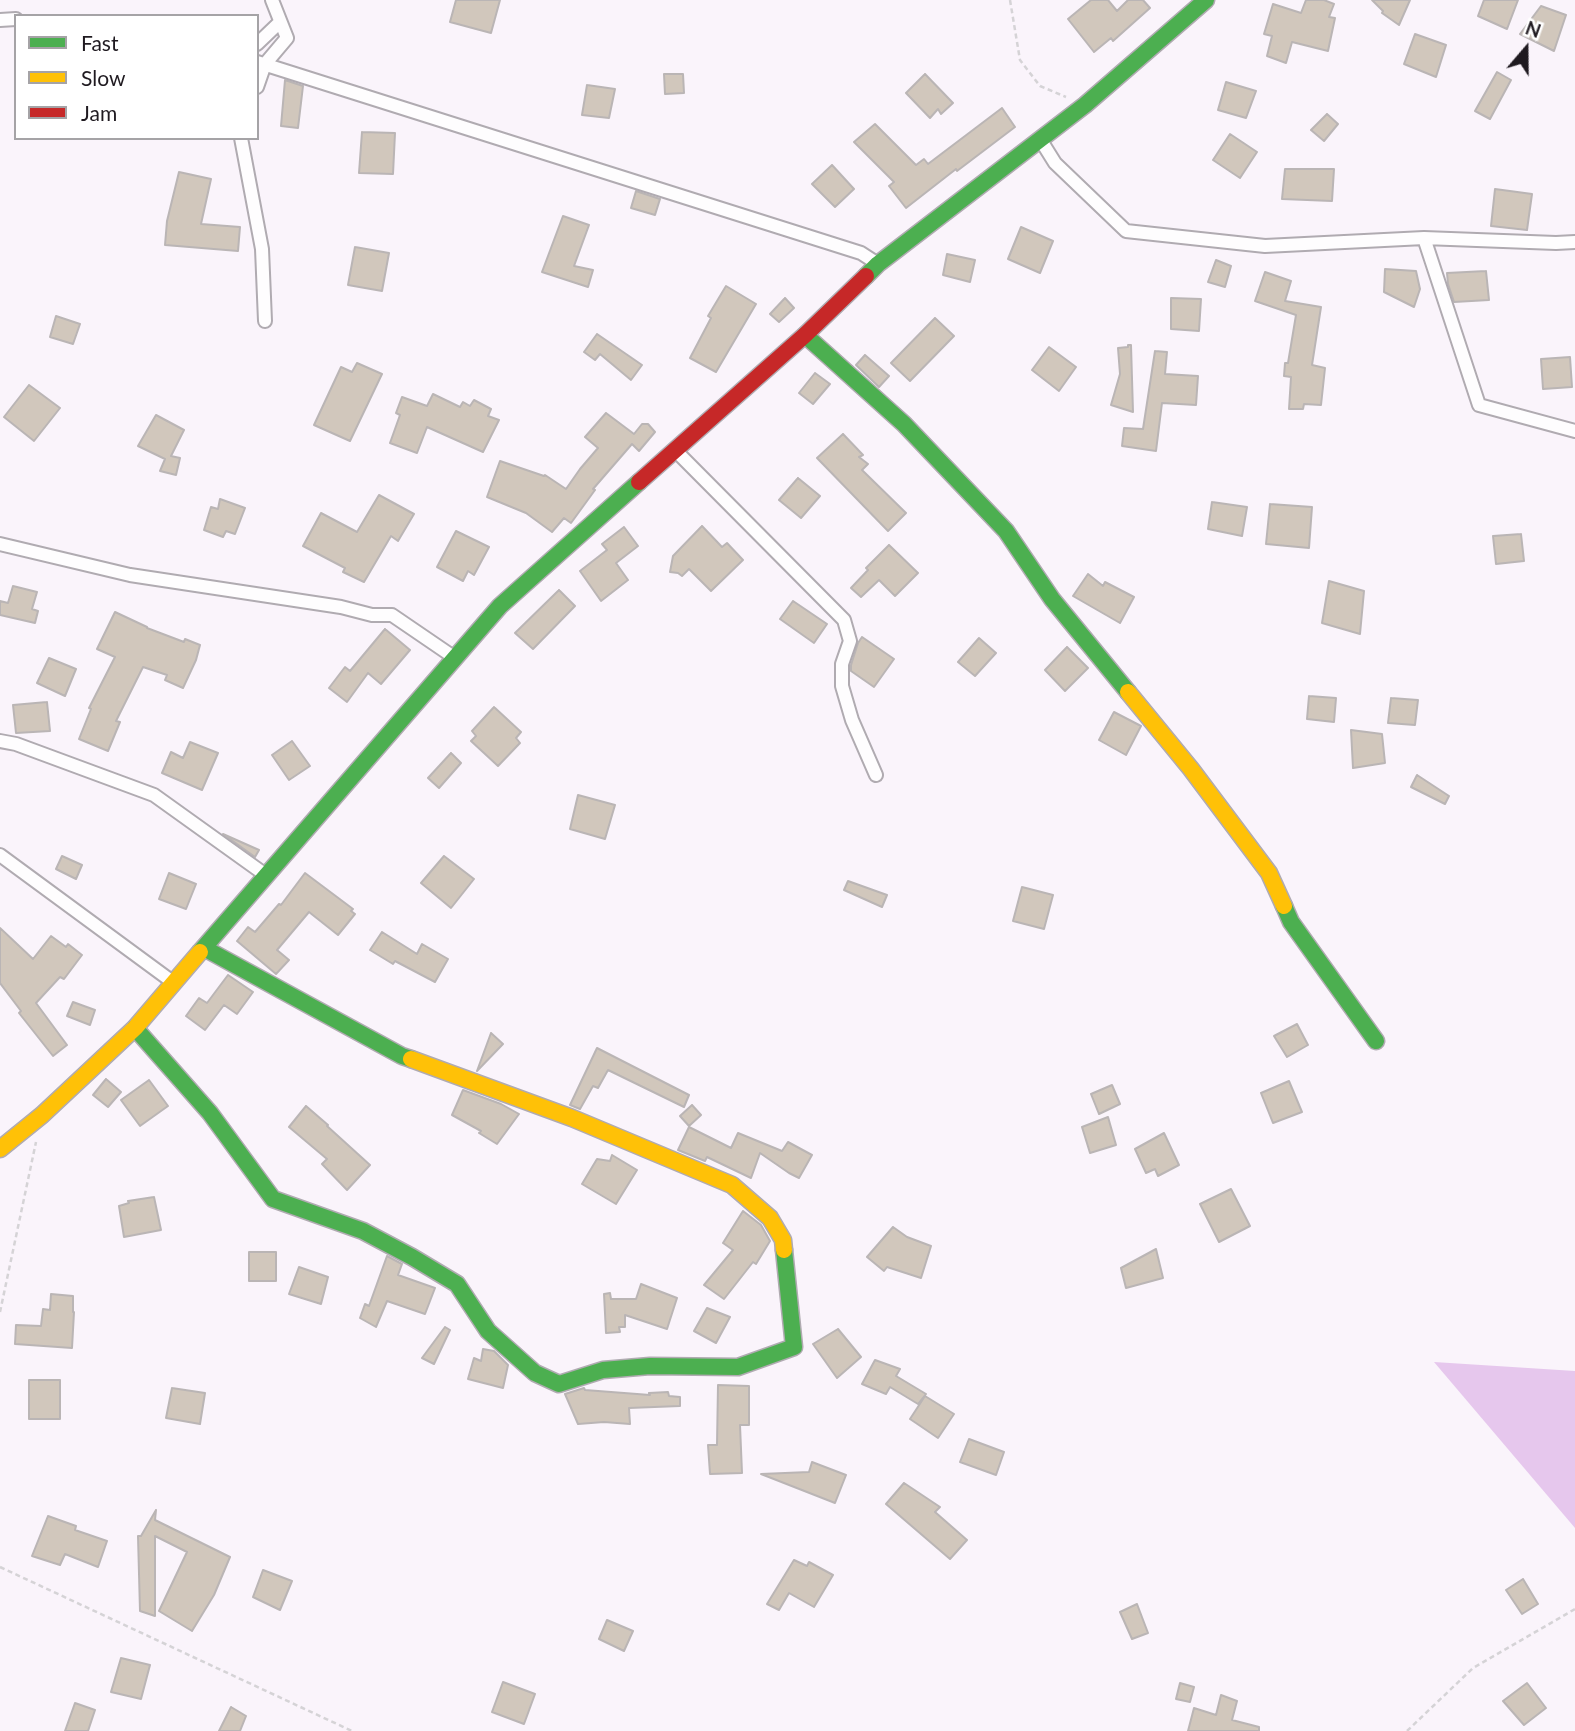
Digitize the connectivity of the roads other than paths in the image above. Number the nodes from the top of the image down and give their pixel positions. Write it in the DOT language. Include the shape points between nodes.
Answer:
graph roads {
  1 [pos="272,0"];
  2 [pos="1206,0"];
  3 [pos="280,22"];
  4 [pos="259,42"];
  5 [pos="261,63"];
  6 [pos="1040,139"];
  7 [pos="241,140"];
  8 [pos="1424,238"];
  9 [pos="1575,242"];
  10 [pos="878,264"];
  11 [pos="265,321"];
  12 [pos="805,335"];
  13 [pos="1575,431"];
  14 [pos="675,450"];
  15 [pos="0,544"];
  16 [pos="455,658"];
  17 [pos="0,741"];
  18 [pos="876,775"];
  19 [pos="0,855"];
  20 [pos="267,876"];
  21 [pos="204,948"];
  22 [pos="174,983"];
  23 [pos="135,1028"];
  24 [pos="1377,1041"];
  25 [pos="0,1149"];
  1 -- 3 [label="street"];
  2 -- 6 [label="street"];
  3 -- 4 [label="street"];
  3 -- 5 [label="street" via="287,38"];
  5 -- 10 [label="street" via="861,253"];
  6 -- 8 [label="street" via="1055,163 1126,231 1265,246"];
  6 -- 10 [label="street"];
  7 -- 11 [label="street" via="262,249"];
  8 -- 9 [label="street"];
  8 -- 13 [label="street" via="1479,405"];
  10 -- 12 [label="street"];
  12 -- 14 [label="street"];
  12 -- 24 [label="street" via="904,424 1006,531 1052,599 1269,873 1291,922"];
  14 -- 16 [label="street" via="500,606"];
  14 -- 18 [label="street" via="844,620 850,641 842,664 842,686"];
  15 -- 16 [label="street" via="130,575 393,615"];
  16 -- 20 [label="street"];
  17 -- 20 [label="street" via="154,795"];
  19 -- 22 [label="street"];
  20 -- 21 [label="street"];
  21 -- 22 [label="street"];
  21 -- 23 [label="street" via="402,1056 572,1118 732,1185 770,1218 783,1240 794,1347 738,1367 603,1370 559,1384 535,1373 488,1331 457,1284 363,1231 273,1199 210,1113"];
  22 -- 23 [label="street"];
  23 -- 25 [label="street"];
}
